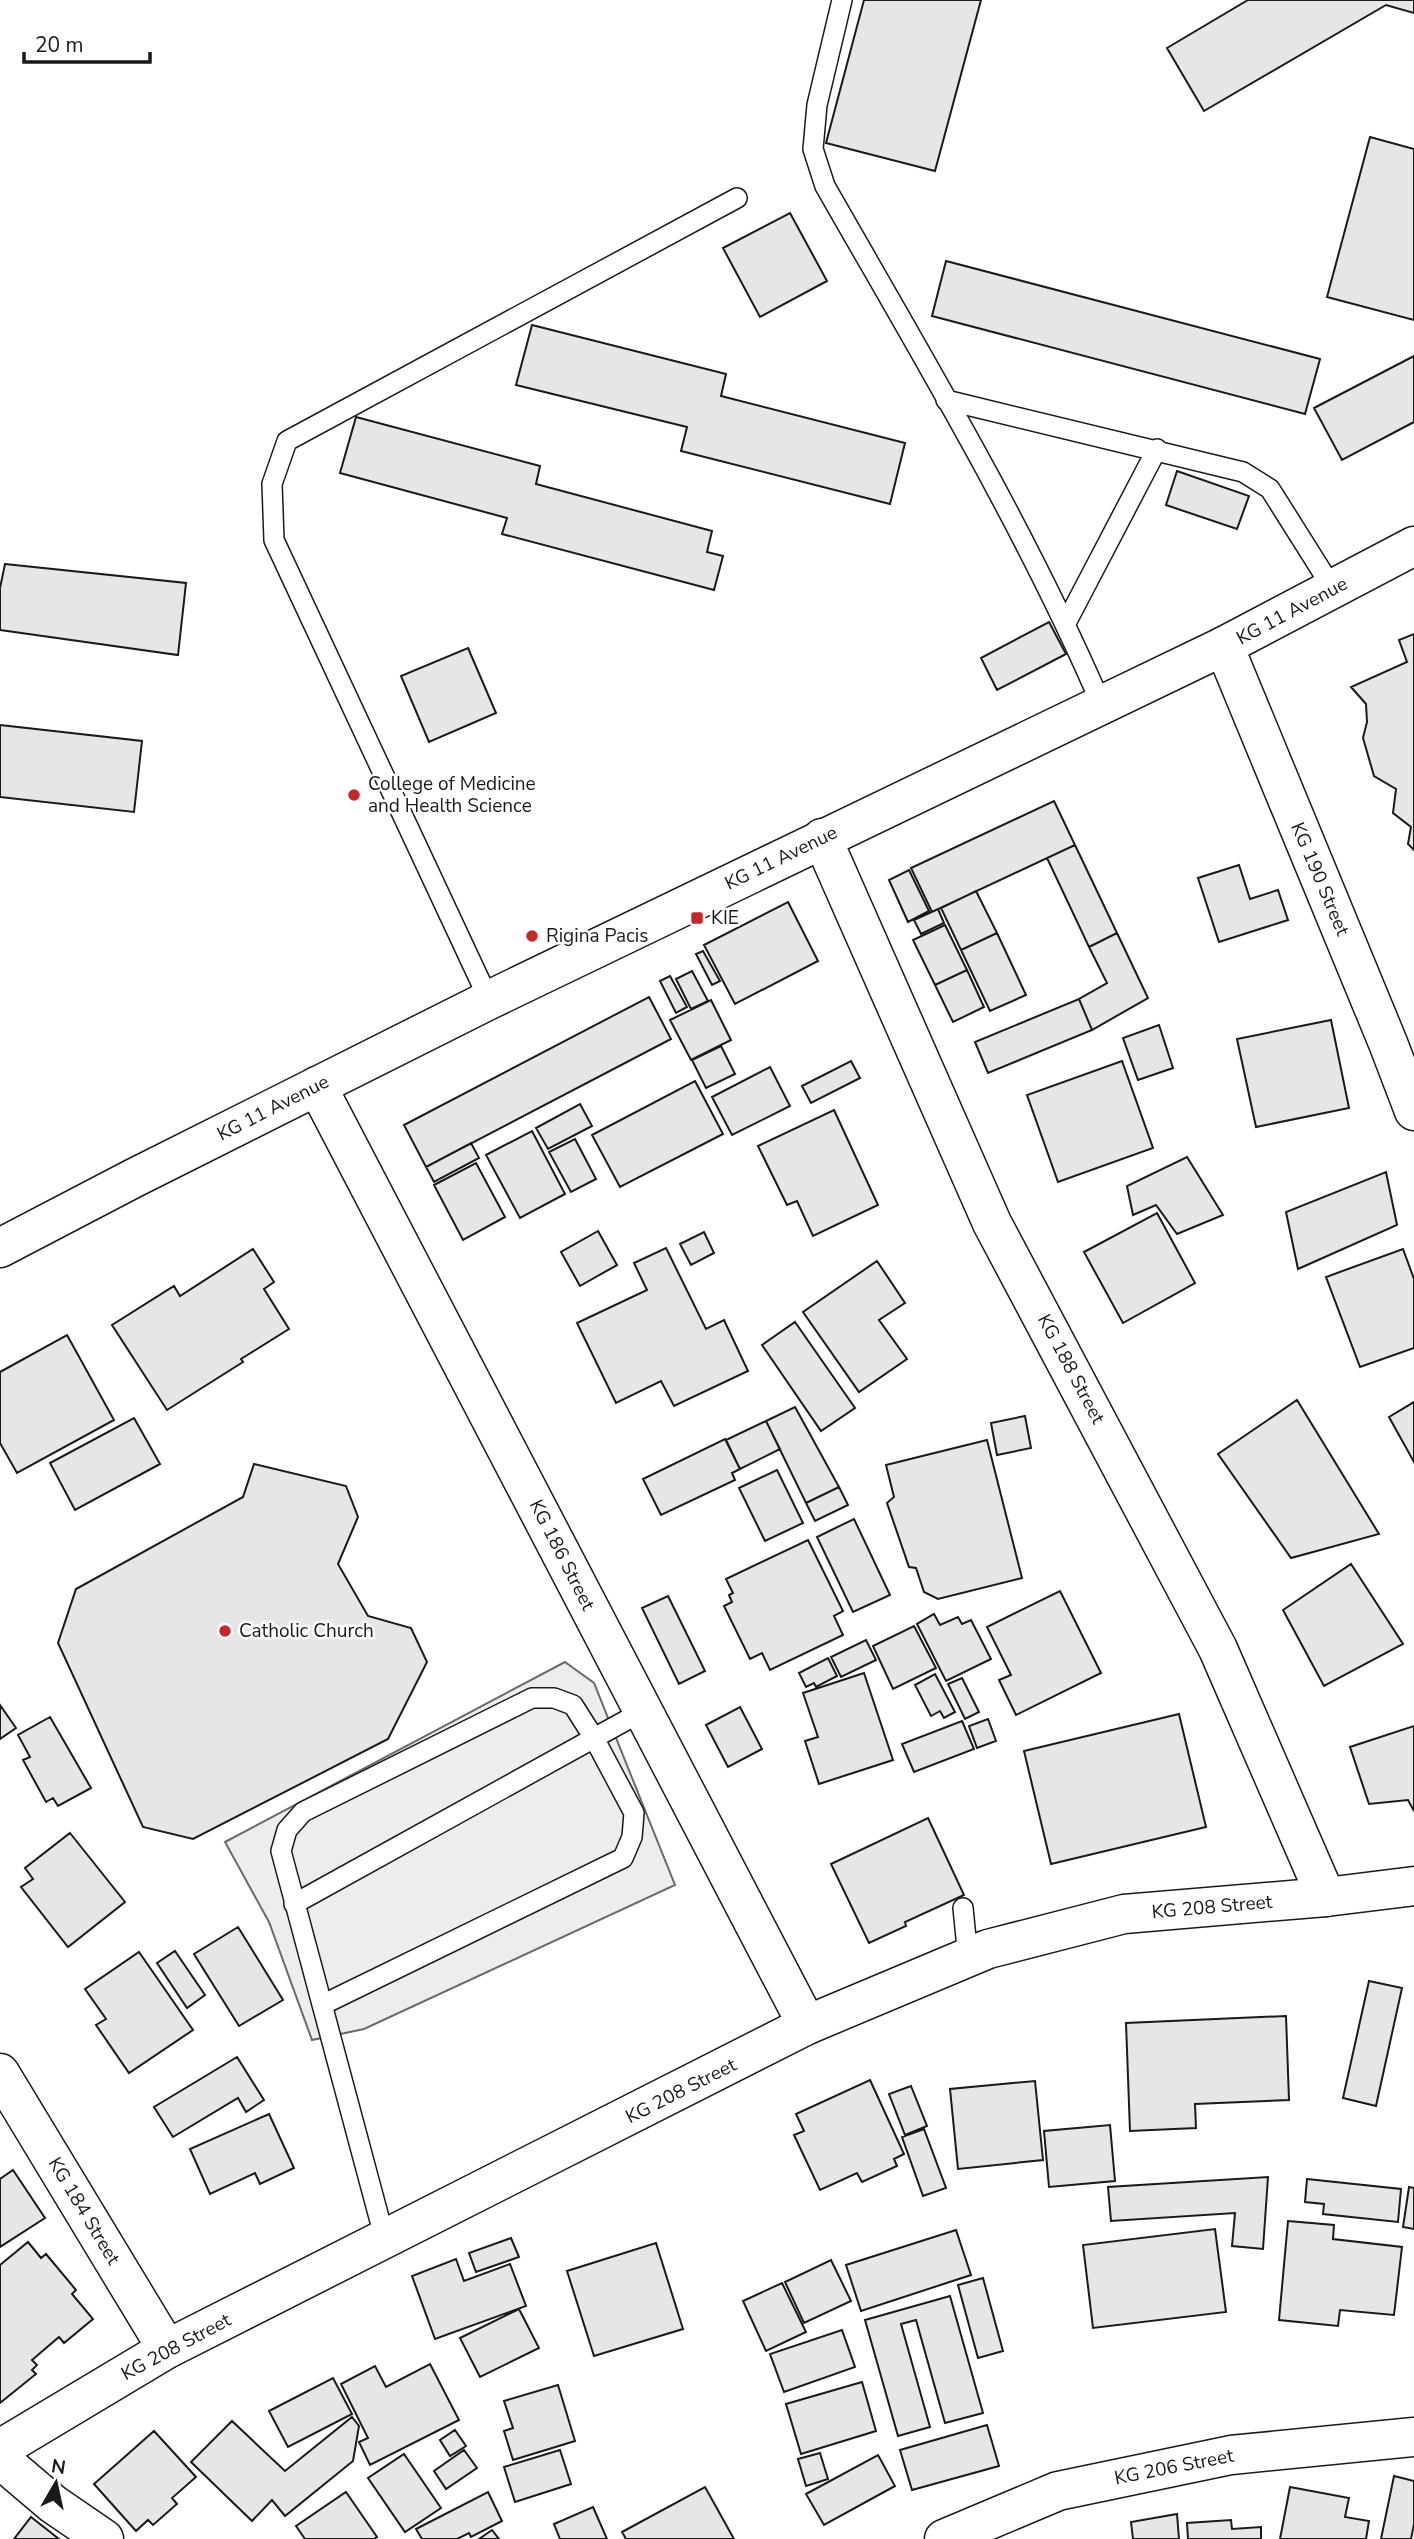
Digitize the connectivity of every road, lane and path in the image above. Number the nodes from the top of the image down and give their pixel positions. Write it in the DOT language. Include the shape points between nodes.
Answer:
graph roads {
  1 [pos="842,0"];
  2 [pos="737,198"];
  3 [pos="946,400"];
  4 [pos="1157,449"];
  5 [pos="1414,546"];
  6 [pos="1333,589"];
  7 [pos="1066,623"];
  8 [pos="1224,646"];
  9 [pos="1102,706"];
  10 [pos="822,838"];
  11 [pos="489,1000"];
  12 [pos="1401,1038"];
  13 [pos="317,1086"];
  14 [pos="1414,1111"];
  15 [pos="0,1248"];
  16 [pos="643,1711"];
  17 [pos="594,1738"];
  18 [pos="1414,1886"];
  19 [pos="1326,1897"];
  20 [pos="294,1905"];
  21 [pos="963,1908"];
  22 [pos="968,1958"];
  23 [pos="322,2005"];
  24 [pos="807,2025"];
  25 [pos="0,2073"];
  26 [pos="385,2240"];
  27 [pos="167,2349"];
  28 [pos="1414,2437"];
  29 [pos="0,2449"];
  30 [pos="0,2459"];
  31 [pos="104,2539"];
  32 [pos="944,2539"];
  1 -- 3 [label="lane" via="817,105 813,149 825,186"];
  2 -- 11 [label="lane" via="286,441 272,484 274,540"];
  3 -- 4 [label="lane"];
  3 -- 7 [label="lane"];
  4 -- 6 [label="lane" via="1243,472 1270,489"];
  4 -- 7 [label="lane"];
  5 -- 6 [label="street, KG 11 Avenue"];
  6 -- 8 [label="street, KG 11 Avenue"];
  7 -- 9 [label="lane"];
  8 -- 9 [label="street, KG 11 Avenue"];
  8 -- 12 [label="street, KG 190 Street"];
  9 -- 10 [label="street, KG 11 Avenue"];
  10 -- 11 [label="street, KG 11 Avenue"];
  10 -- 19 [label="street, KG 188 Street" via="992,1223 1218,1649"];
  11 -- 13 [label="street, KG 11 Avenue"];
  12 -- 14 [label="street, KG 190 Street"];
  13 -- 15 [label="street, KG 11 Avenue"];
  13 -- 16 [label="street, KG 186 Street"];
  16 -- 17 [label="lane"];
  16 -- 24 [label="street, KG 186 Street"];
  17 -- 20 [label="lane"];
  17 -- 20 [label="lane" via="573,1705 554,1698 532,1698 303,1812 287,1830 281,1852"];
  17 -- 23 [label="lane" via="634,1813 632,1837 623,1858"];
  18 -- 19 [label="street, KG 208 Street"];
  19 -- 22 [label="street, KG 208 Street" via="1124,1914"];
  20 -- 23 [label="lane"];
  21 -- 22 [label="lane"];
  22 -- 24 [label="street, KG 208 Street"];
  23 -- 26 [label="lane"];
  24 -- 26 [label="street, KG 208 Street"];
  25 -- 27 [label="street, KG 184 Street"];
  26 -- 27 [label="street, KG 208 Street"];
  27 -- 29 [label="street, KG 208 Street"];
  28 -- 32 [label="street, KG 206 Street" via="1231,2455 1058,2491"];
  30 -- 31 [label="street"];
}
